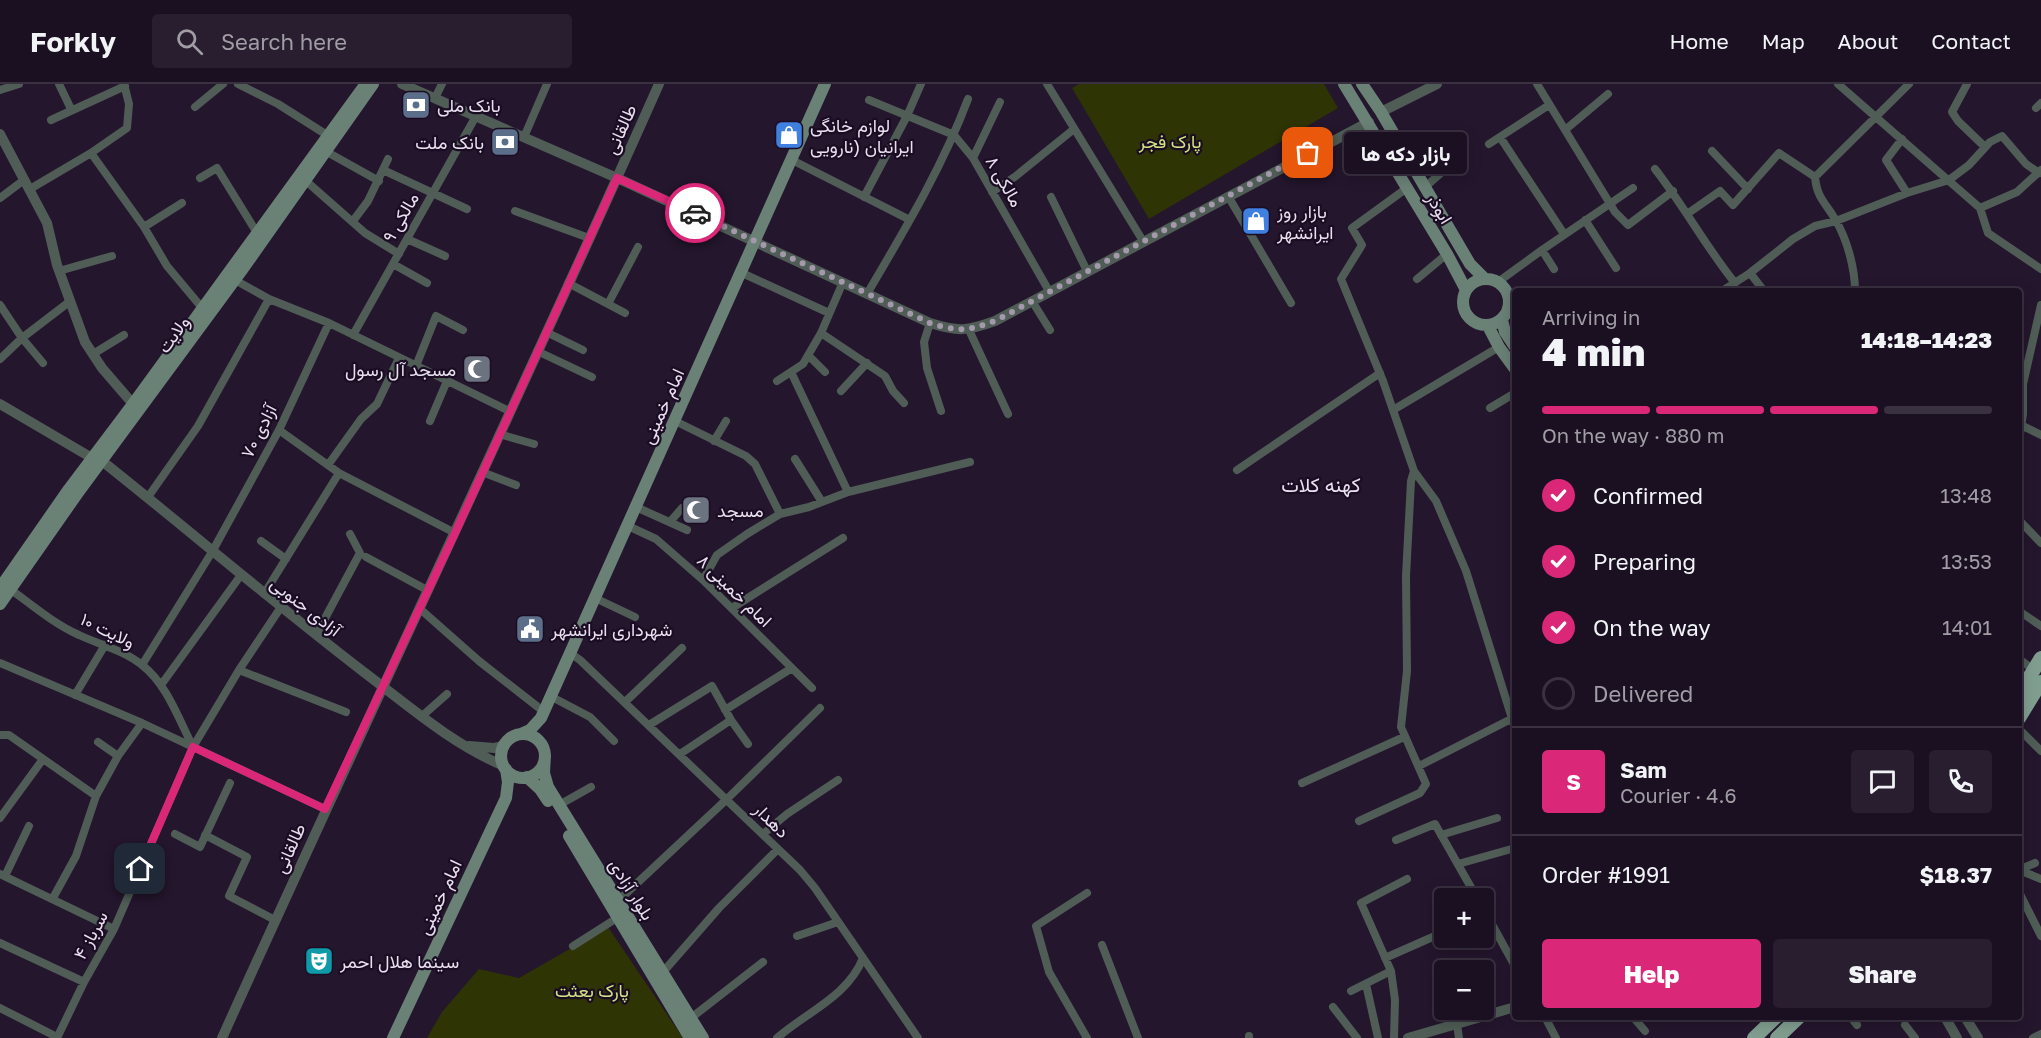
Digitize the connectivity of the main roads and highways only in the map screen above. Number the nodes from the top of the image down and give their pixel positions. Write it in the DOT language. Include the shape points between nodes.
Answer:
graph roads {
  1 [pos="366,84"];
  2 [pos="373,84"];
  3 [pos="825,84"];
  4 [pos="1344,84"];
  5 [pos="1362,84"];
  6 [pos="1492,281"];
  7 [pos="1466,290"];
  8 [pos="1488,326"];
  9 [pos="1507,326"];
  10 [pos="1512,365"];
  11 [pos="97,459"];
  12 [pos="5,589"];
  13 [pos="0,604"];
  14 [pos="2038,680"];
  15 [pos="2022,692"];
  16 [pos="2022,712"];
  17 [pos="542,715"];
  18 [pos="520,734"];
  19 [pos="544,751"];
  20 [pos="505,768"];
  21 [pos="524,777"];
  22 [pos="506,798"];
  23 [pos="1773,1020"];
  24 [pos="1796,1020"];
  25 [pos="1780,1037"];
  26 [pos="393,1038"];
  27 [pos="690,1038"];
  28 [pos="703,1038"];
  29 [pos="1754,1038"];
  1 -- 11 [label="main road, ولایت"];
  2 -- 11 [label="main road, ولایت" via="235,280"];
  3 -- 17 [label="main road, امام خمینی"];
  4 -- 7 [label="main road, ابوذر"];
  5 -- 6 [label="main road, ابوذر" via="1470,264"];
  6 -- 7 [label="main road" via="1477,280"];
  6 -- 9 [label="main road" via="1506,290 1509,297"];
  7 -- 8 [label="main road" via="1464,312 1474,322"];
  8 -- 9 [label="main road"];
  8 -- 10 [label="main road"];
  11 -- 12 [label="main road, ولایت"];
  12 -- 13 [label="main road, ولایت"];
  14 -- 15 [label="main road"];
  14 -- 16 [label="main road"];
  17 -- 18 [label="main road, امام خمینی" via="530,730"];
  17 -- 19 [label="main road, بلوار آزادی"];
  18 -- 19 [label="main road" via="534,737"];
  18 -- 20 [label="main road" via="504,746"];
  19 -- 21 [label="main road" via="542,767"];
  19 -- 28 [label="main road, بلوار آزادی" via="548,787"];
  20 -- 21 [label="main road" via="514,776"];
  20 -- 22 [label="main road, امام خمینی"];
  21 -- 22 [label="main road" via="512,786"];
  21 -- 27 [label="main road, بلوار آزادی" via="545,796"];
  22 -- 26 [label="main road, امام خمینی"];
  23 -- 29 [label="main road"];
  24 -- 25 [label="main road"];
}
